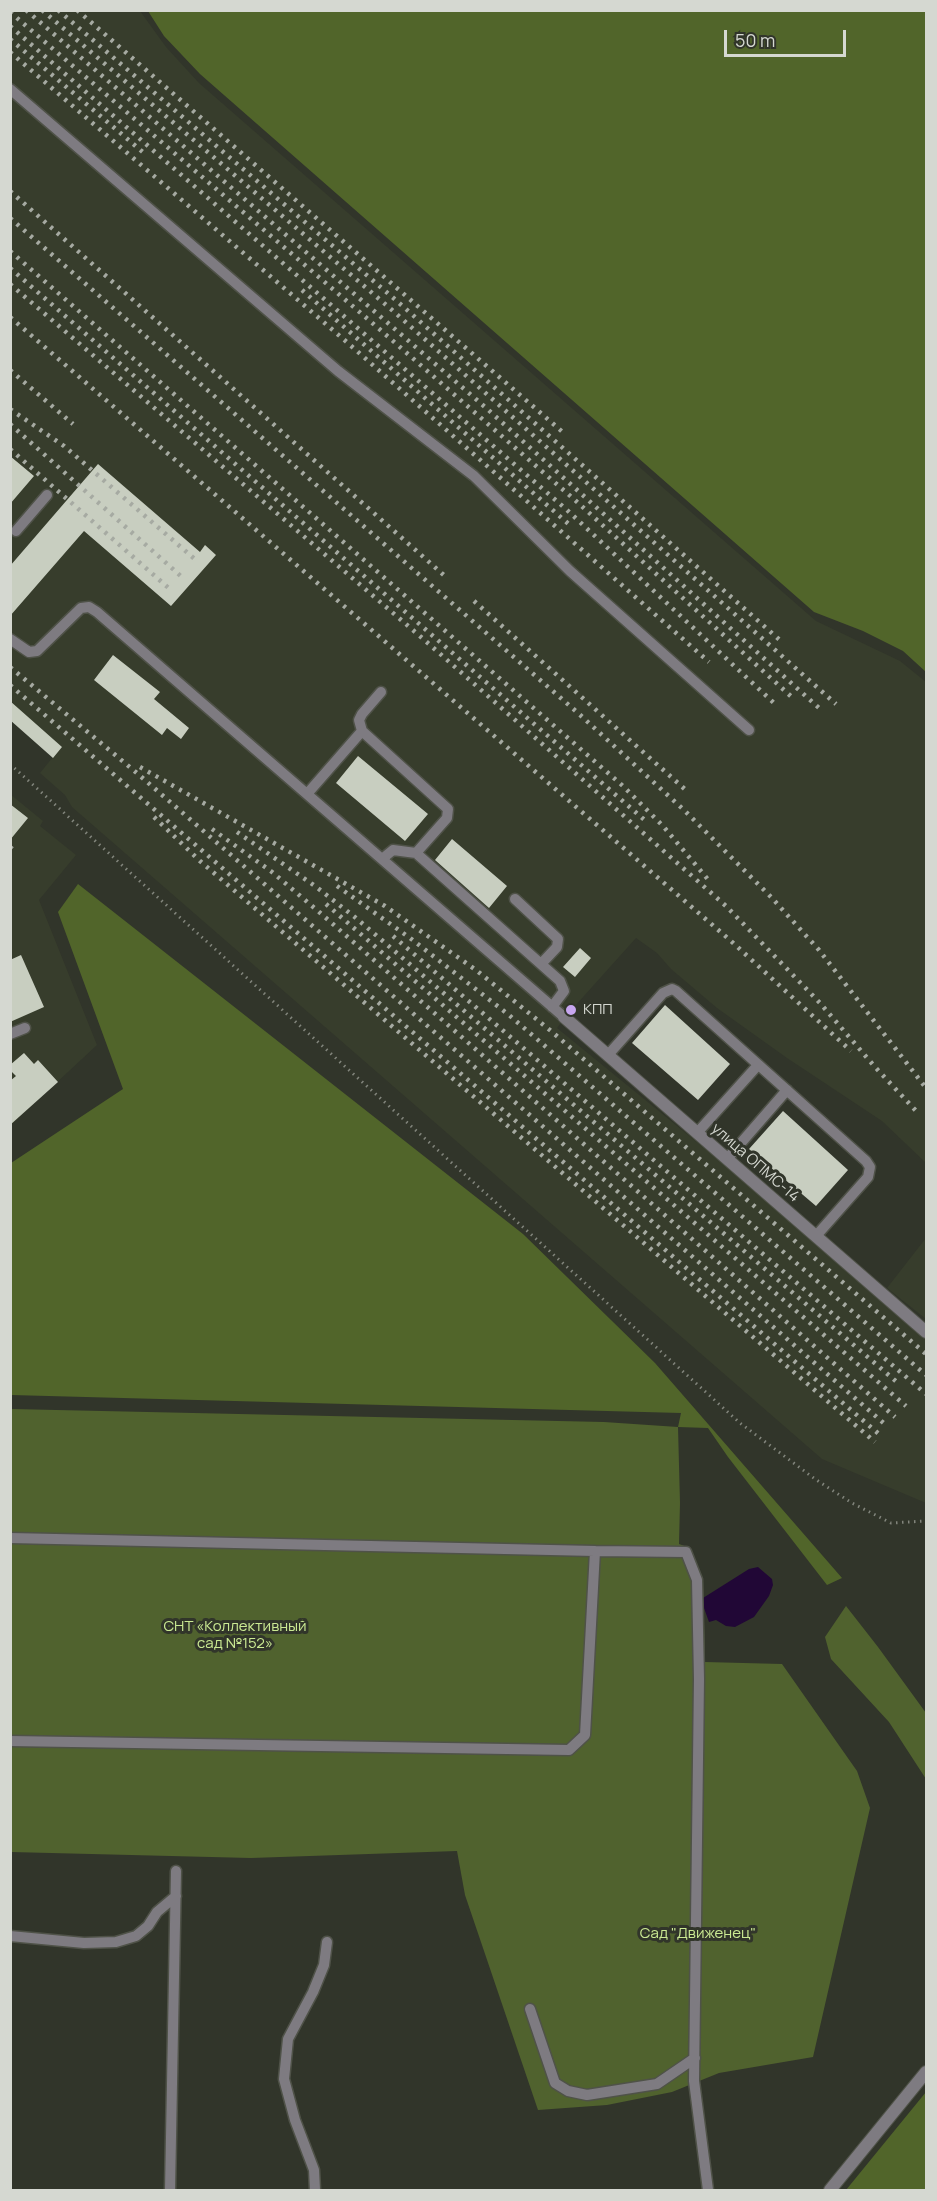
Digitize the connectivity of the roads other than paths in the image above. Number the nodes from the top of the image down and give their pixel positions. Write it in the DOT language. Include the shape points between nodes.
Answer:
graph roads {
  1 [pos="10,89"];
  2 [pos="47,495"];
  3 [pos="12,531"];
  4 [pos="10,639"];
  5 [pos="381,692"];
  6 [pos="749,730"];
  7 [pos="362,731"];
  8 [pos="307,794"];
  9 [pos="416,854"];
  10 [pos="382,859"];
  11 [pos="515,899"];
  12 [pos="541,964"];
  13 [pos="552,1007"];
  14 [pos="564,1017"];
  15 [pos="25,1028"];
  16 [pos="10,1034"];
  17 [pos="608,1055"];
  18 [pos="758,1065"];
  19 [pos="788,1090"];
  20 [pos="697,1133"];
  21 [pos="727,1159"];
  22 [pos="816,1236"];
  23 [pos="927,1332"];
  24 [pos="10,1538"];
  25 [pos="595,1551"];
  26 [pos="10,1741"];
  27 [pos="176,1871"];
  28 [pos="176,1896"];
  29 [pos="10,1936"];
  30 [pos="327,1942"];
  31 [pos="530,2009"];
  32 [pos="695,2058"];
  33 [pos="927,2072"];
  34 [pos="170,2190"];
  35 [pos="315,2190"];
  36 [pos="708,2190"];
  37 [pos="830,2190"];
  1 -- 6 [label="lane" via="338,371 474,476 570,571"];
  2 -- 3 [label="lane"];
  4 -- 8 [label="lane" via="28,652 37,651 81,608 97,612"];
  5 -- 7 [label="lane" via="359,720"];
  7 -- 8 [label="lane"];
  7 -- 9 [label="lane" via="448,808 447,818"];
  8 -- 10 [label="lane"];
  9 -- 10 [label="lane" via="393,850"];
  9 -- 12 [label="lane"];
  10 -- 13 [label="lane"];
  11 -- 12 [label="lane" via="558,939 557,947"];
  12 -- 13 [label="lane" via="563,986 564,991"];
  13 -- 14 [label="lane"];
  14 -- 17 [label="street, улица ОПМС-14"];
  15 -- 16 [label="lane"];
  17 -- 18 [label="lane" via="663,993 672,989"];
  17 -- 20 [label="street, улица ОПМС-14"];
  18 -- 19 [label="lane"];
  18 -- 20 [label="lane"];
  19 -- 21 [label="lane"];
  19 -- 22 [label="lane" via="866,1161 871,1172"];
  20 -- 21 [label="street, улица ОПМС-14"];
  21 -- 22 [label="street, улица ОПМС-14"];
  22 -- 23 [label="street, улица ОПМС-14"];
  24 -- 25 [label="lane"];
  25 -- 26 [label="lane" via="585,1735 569,1750"];
  25 -- 32 [label="lane" via="686,1552 697,1580"];
  27 -- 28 [label="lane"];
  28 -- 29 [label="lane" via="136,1936 116,1942"];
  28 -- 34 [label="lane"];
  30 -- 35 [label="lane" via="324,1965 288,2039 284,2079 314,2170"];
  31 -- 32 [label="lane" via="555,2083 568,2091 587,2095 657,2084"];
  32 -- 36 [label="lane" via="694,2084"];
  33 -- 37 [label="street"];
}
